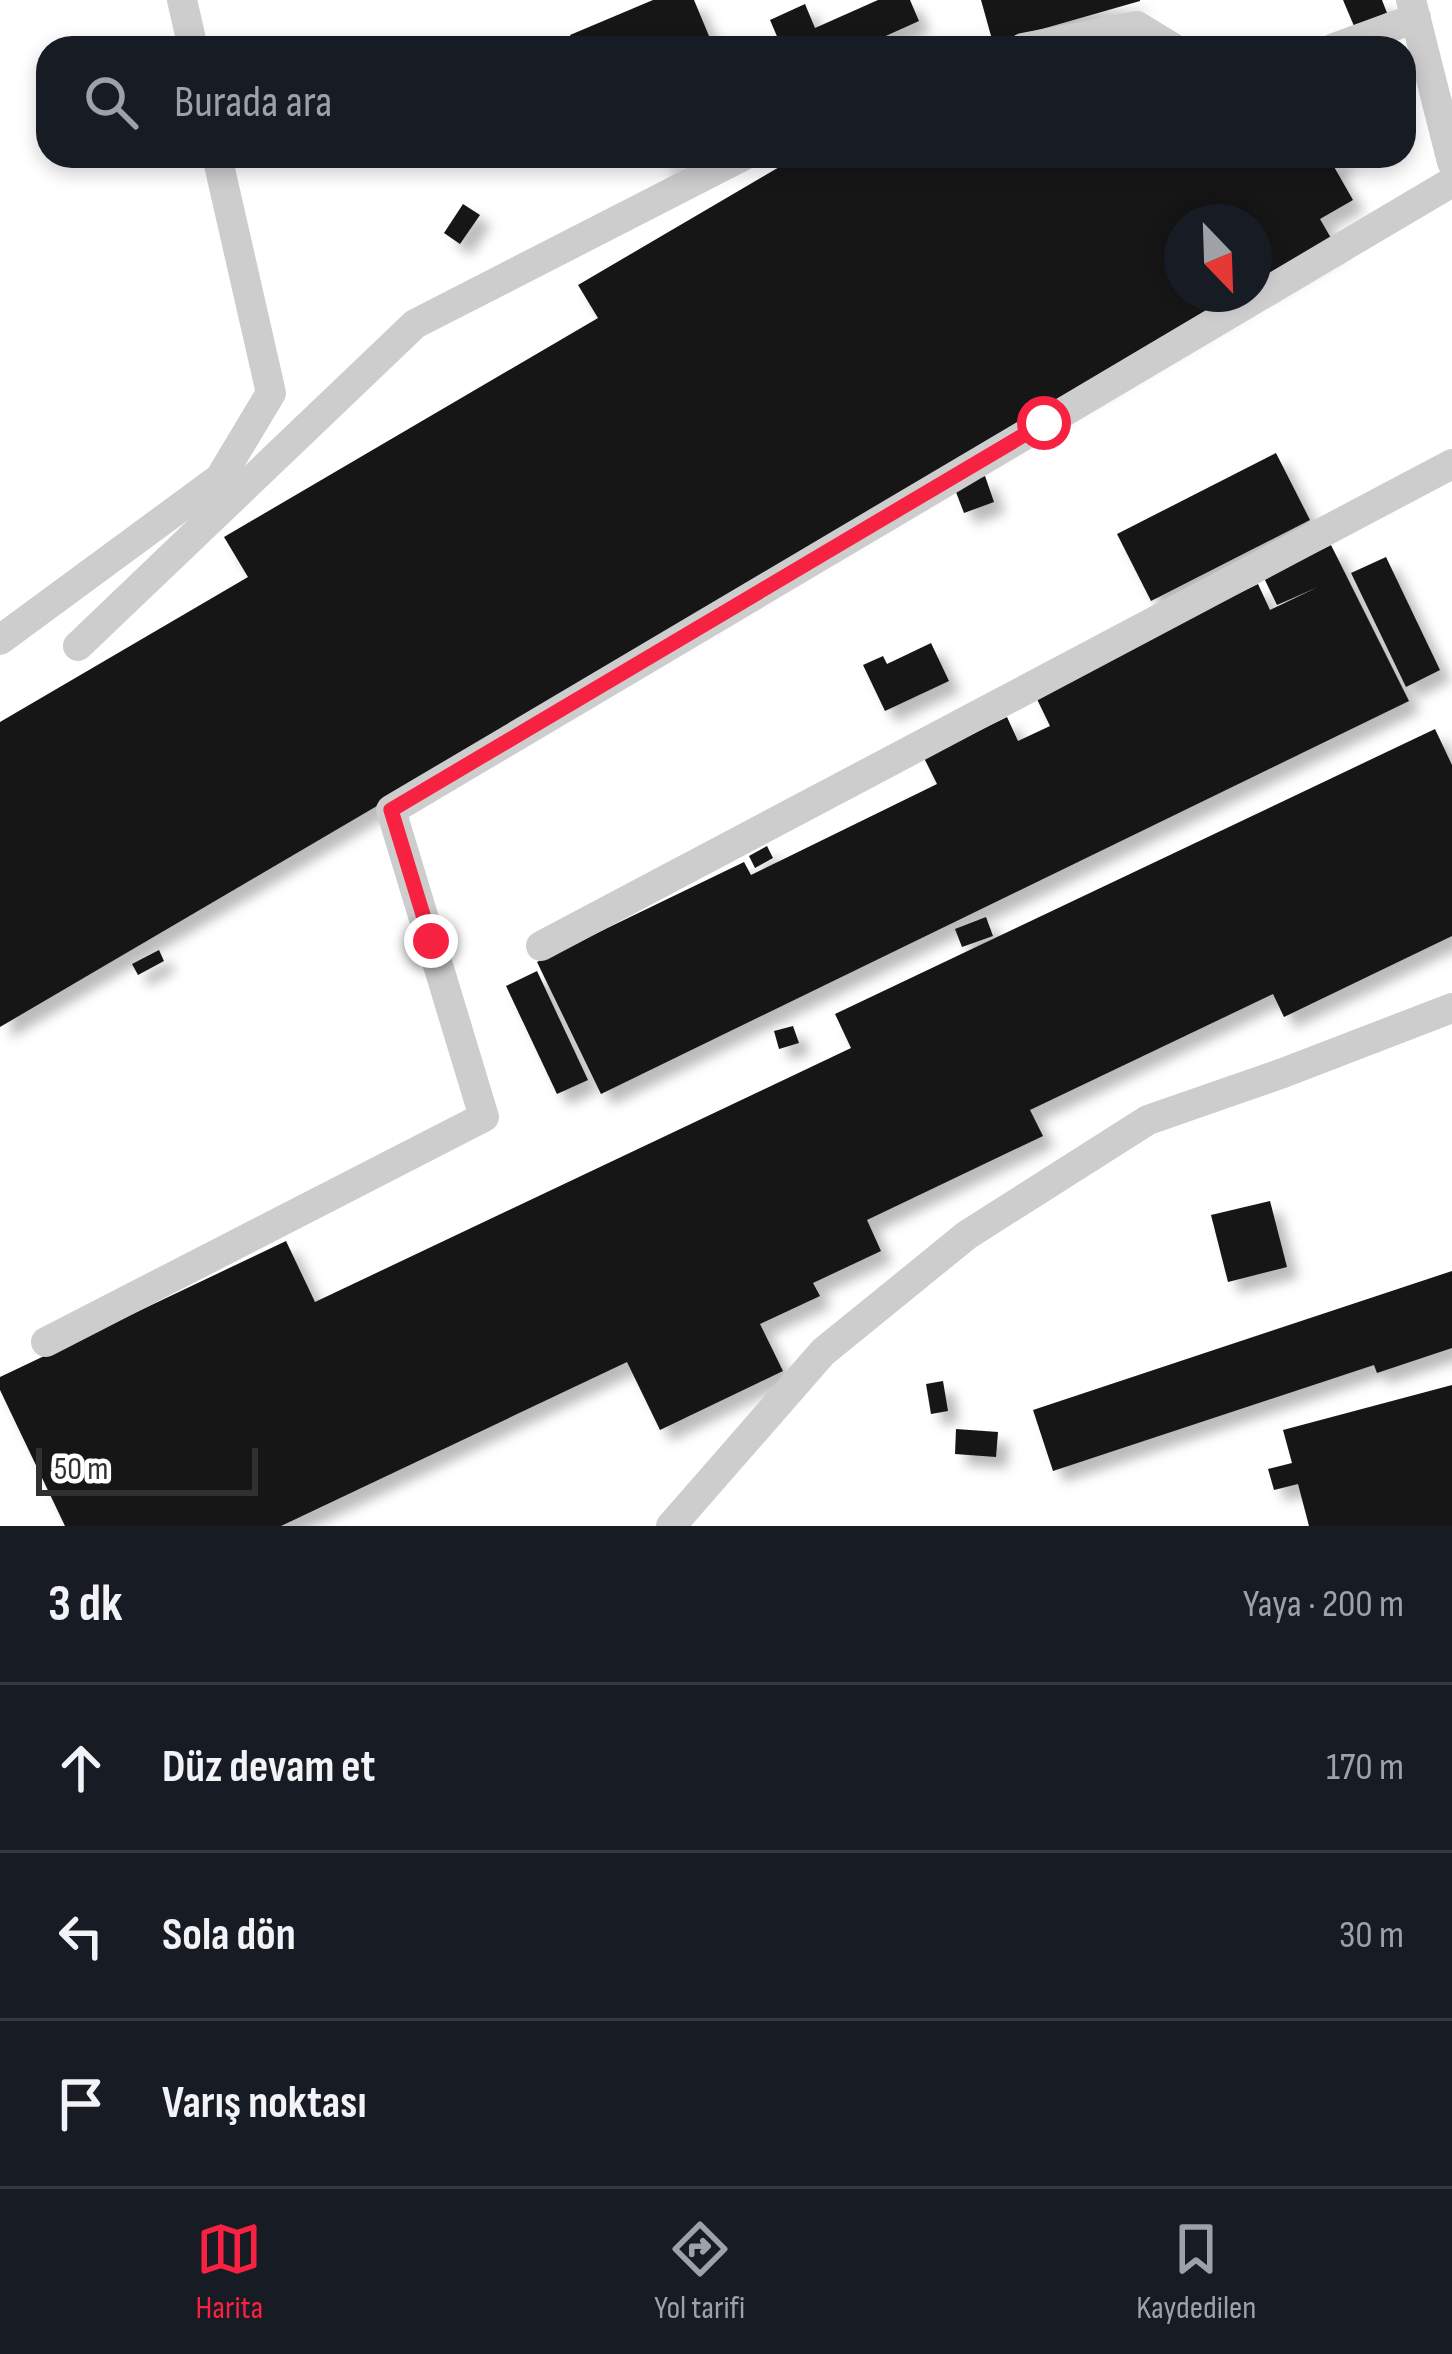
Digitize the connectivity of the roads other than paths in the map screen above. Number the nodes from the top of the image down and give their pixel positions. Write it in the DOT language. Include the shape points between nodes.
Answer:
graph roads {
  1 [pos="182,0"];
  2 [pos="1413,9"];
  3 [pos="190,36"];
  4 [pos="1085,36"];
  5 [pos="1154,36"];
  6 [pos="1358,36"];
  7 [pos="1452,162"];
  8 [pos="220,168"];
  9 [pos="720,168"];
  10 [pos="1452,182"];
  11 [pos="1452,464"];
  12 [pos="0,640"];
  13 [pos="78,646"];
  14 [pos="541,946"];
  15 [pos="1452,1008"];
  16 [pos="46,1342"];
  17 [pos="671,1526"];
  1 -- 3 [label="street"];
  2 -- 6 [label="street"];
  2 -- 7 [label="street"];
  4 -- 5 [label="street" via="1137,26"];
  8 -- 12 [label="street" via="271,393 220,478"];
  9 -- 13 [label="street" via="415,324"];
  10 -- 16 [label="street" via="391,810 484,1117"];
  11 -- 14 [label="street"];
  15 -- 17 [label="street" via="1148,1120 967,1235 824,1352"];
}
